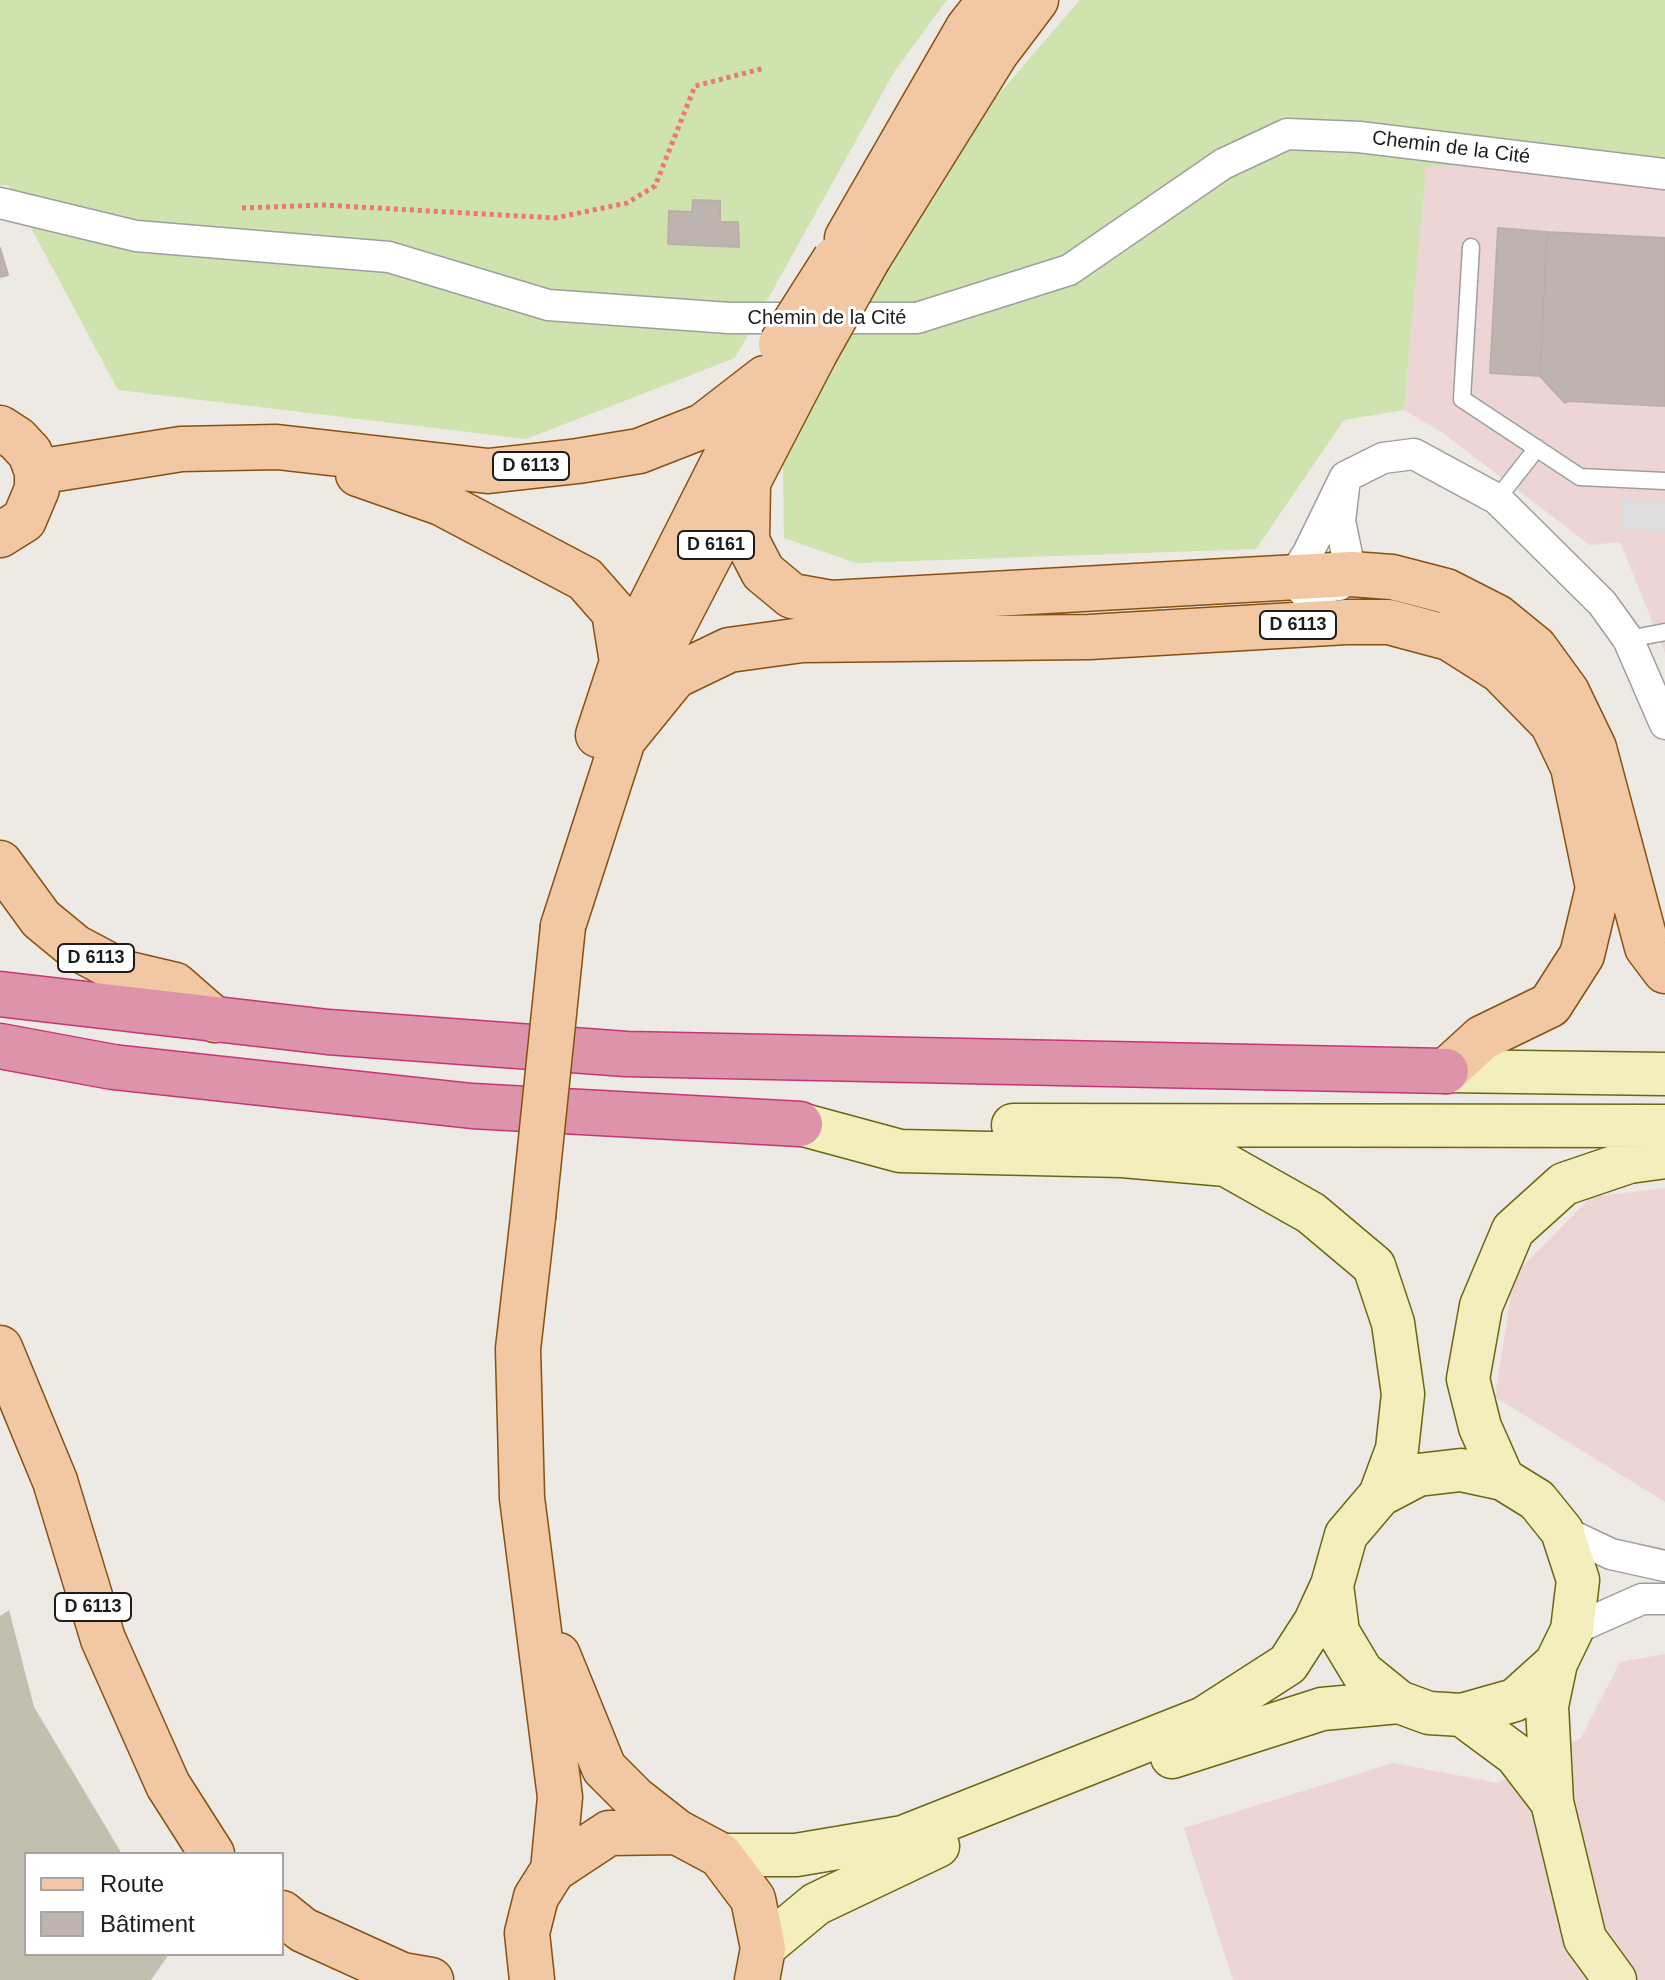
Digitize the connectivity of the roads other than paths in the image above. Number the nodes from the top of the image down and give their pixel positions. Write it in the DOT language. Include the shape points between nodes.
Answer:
graph roads {
  1 [pos="990,0"];
  2 [pos="1036,0"];
  3 [pos="1665,174"];
  4 [pos="0,203"];
  5 [pos="1471,247"];
  6 [pos="852,258"];
  7 [pos="787,358"];
  8 [pos="0,428"];
  9 [pos="277,447"];
  10 [pos="1537,448"];
  11 [pos="37,472"];
  12 [pos="1345,477"];
  13 [pos="1665,481"];
  14 [pos="748,484"];
  15 [pos="1497,499"];
  16 [pos="0,535"];
  17 [pos="1351,574"];
  18 [pos="1318,603"];
  19 [pos="1665,632"];
  20 [pos="1628,639"];
  21 [pos="622,662"];
  22 [pos="1665,724"];
  23 [pos="623,740"];
  24 [pos="0,863"];
  25 [pos="563,926"];
  26 [pos="1665,971"];
  27 [pos="0,994"];
  28 [pos="215,1020"];
  29 [pos="0,1046"];
  30 [pos="1446,1071"];
  31 [pos="1665,1074"];
  32 [pos="800,1124"];
  33 [pos="1665,1126"];
  34 [pos="1665,1157"];
  35 [pos="0,1348"];
  36 [pos="1503,1479"];
  37 [pos="1380,1495"];
  38 [pos="1562,1531"];
  39 [pos="1665,1566"];
  40 [pos="1332,1585"];
  41 [pos="1665,1599"];
  42 [pos="537,1605"];
  43 [pos="1564,1646"];
  44 [pos="1399,1702"];
  45 [pos="1462,1715"];
  46 [pos="1552,1802"];
  47 [pos="677,1832"];
  48 [pos="211,1852"];
  49 [pos="720,1855"];
  50 [pos="553,1870"];
  51 [pos="284,1915"];
  52 [pos="760,1964"];
  53 [pos="431,1980"];
  54 [pos="532,1980"];
  55 [pos="1615,1980"];
  1 -- 6 [label="main road, D 6161" via="968,28"];
  2 -- 6 [label="main road, D 6161"];
  3 -- 4 [label="street, Chemin de la Cité" via="1359,137 1287,134 1223,164 1069,270 917,318 729,318 548,305 389,257 136,236"];
  5 -- 10 [label="lane" via="1462,399"];
  6 -- 7 [label="main road, D 6161, bridge"];
  7 -- 9 [label="main road, D 6113" via="703,426 639,451 488,471"];
  7 -- 14 [label="main road, D 6161"];
  7 -- 21 [label="main road, D 6161"];
  8 -- 11 [label="main road" via="30,453"];
  9 -- 11 [label="main road, D 6113" via="181,449"];
  9 -- 21 [label="main road, D 6113" via="441,503 585,579 614,612"];
  10 -- 13 [label="lane" via="1580,477"];
  10 -- 15 [label="lane"];
  11 -- 16 [label="main road" via="33,505 24,520"];
  12 -- 15 [label="street" via="1383,458 1414,454"];
  12 -- 17 [label="street" via="1340,521"];
  12 -- 18 [label="street" via="1308,553"];
  14 -- 18 [label="main road, D 6113" via="747,541 763,572 792,596 831,603"];
  14 -- 23 [label="main road, D 6161" via="664,644"];
  15 -- 20 [label="street" via="1602,603"];
  17 -- 18 [label="main road, D 6113"];
  17 -- 26 [label="main road, D 6113" via="1392,577 1446,591 1497,617 1535,648 1567,692 1594,748 1647,947"];
  18 -- 23 [label="main road, D 6113" via="1089,637 802,640 729,650 675,676"];
  18 -- 30 [label="main road, D 6113" via="1449,638 1501,671 1552,723 1573,767 1598,888 1582,955 1550,1005 1482,1038"];
  19 -- 20 [label="lane"];
  20 -- 22 [label="street"];
  21 -- 25 [label="main road, D 6113" via="590,762"];
  23 -- 25 [label="main road, D 6113"];
  24 -- 28 [label="main road, D 6113" via="41,919 75,947 124,973 175,985"];
  25 -- 42 [label="main road, D 6113, bridge" via="518,1349 522,1498"];
  27 -- 28 [label="highway"];
  28 -- 30 [label="highway" via="626,1054"];
  29 -- 32 [label="highway" via="113,1067 472,1106"];
  30 -- 31 [label="main road"];
  32 -- 33 [label="main road"];
  32 -- 37 [label="main road" via="900,1151 1122,1156 1226,1165 1311,1213 1374,1266 1393,1323 1403,1394 1397,1449"];
  34 -- 36 [label="main road" via="1629,1162 1564,1184 1513,1230 1481,1306 1468,1379 1480,1427"];
  35 -- 48 [label="main road, D 6113" via="55,1481 103,1639 168,1785"];
  36 -- 37 [label="main road" via="1461,1470 1418,1475"];
  36 -- 38 [label="main road" via="1537,1500"];
  37 -- 40 [label="main road" via="1346,1535"];
  38 -- 39 [label="street" via="1611,1554"];
  38 -- 43 [label="main road" via="1578,1580"];
  40 -- 44 [label="main road" via="1338,1632 1362,1672"];
  40 -- 49 [label="main road" via="1288,1664 1204,1718 903,1837 796,1855"];
  41 -- 43 [label="street" via="1642,1599"];
  42 -- 47 [label="main road, D 6113" via="604,1768"];
  42 -- 50 [label="main road, D 6113" via="560,1797"];
  43 -- 45 [label="main road" via="1515,1700"];
  43 -- 46 [label="main road" via="1547,1706"];
  44 -- 45 [label="main road" via="1429,1713"];
  44 -- 52 [label="main road" via="1322,1709 1063,1794 907,1859 816,1904"];
  45 -- 46 [label="main road" via="1516,1755"];
  46 -- 55 [label="main road" via="1585,1939"];
  47 -- 49 [label="main road"];
  47 -- 50 [label="main road" via="609,1833"];
  49 -- 52 [label="main road" via="753,1899"];
  50 -- 54 [label="main road" via="536,1897 527,1933"];
  51 -- 53 [label="main road" via="303,1930 402,1975"];
}
